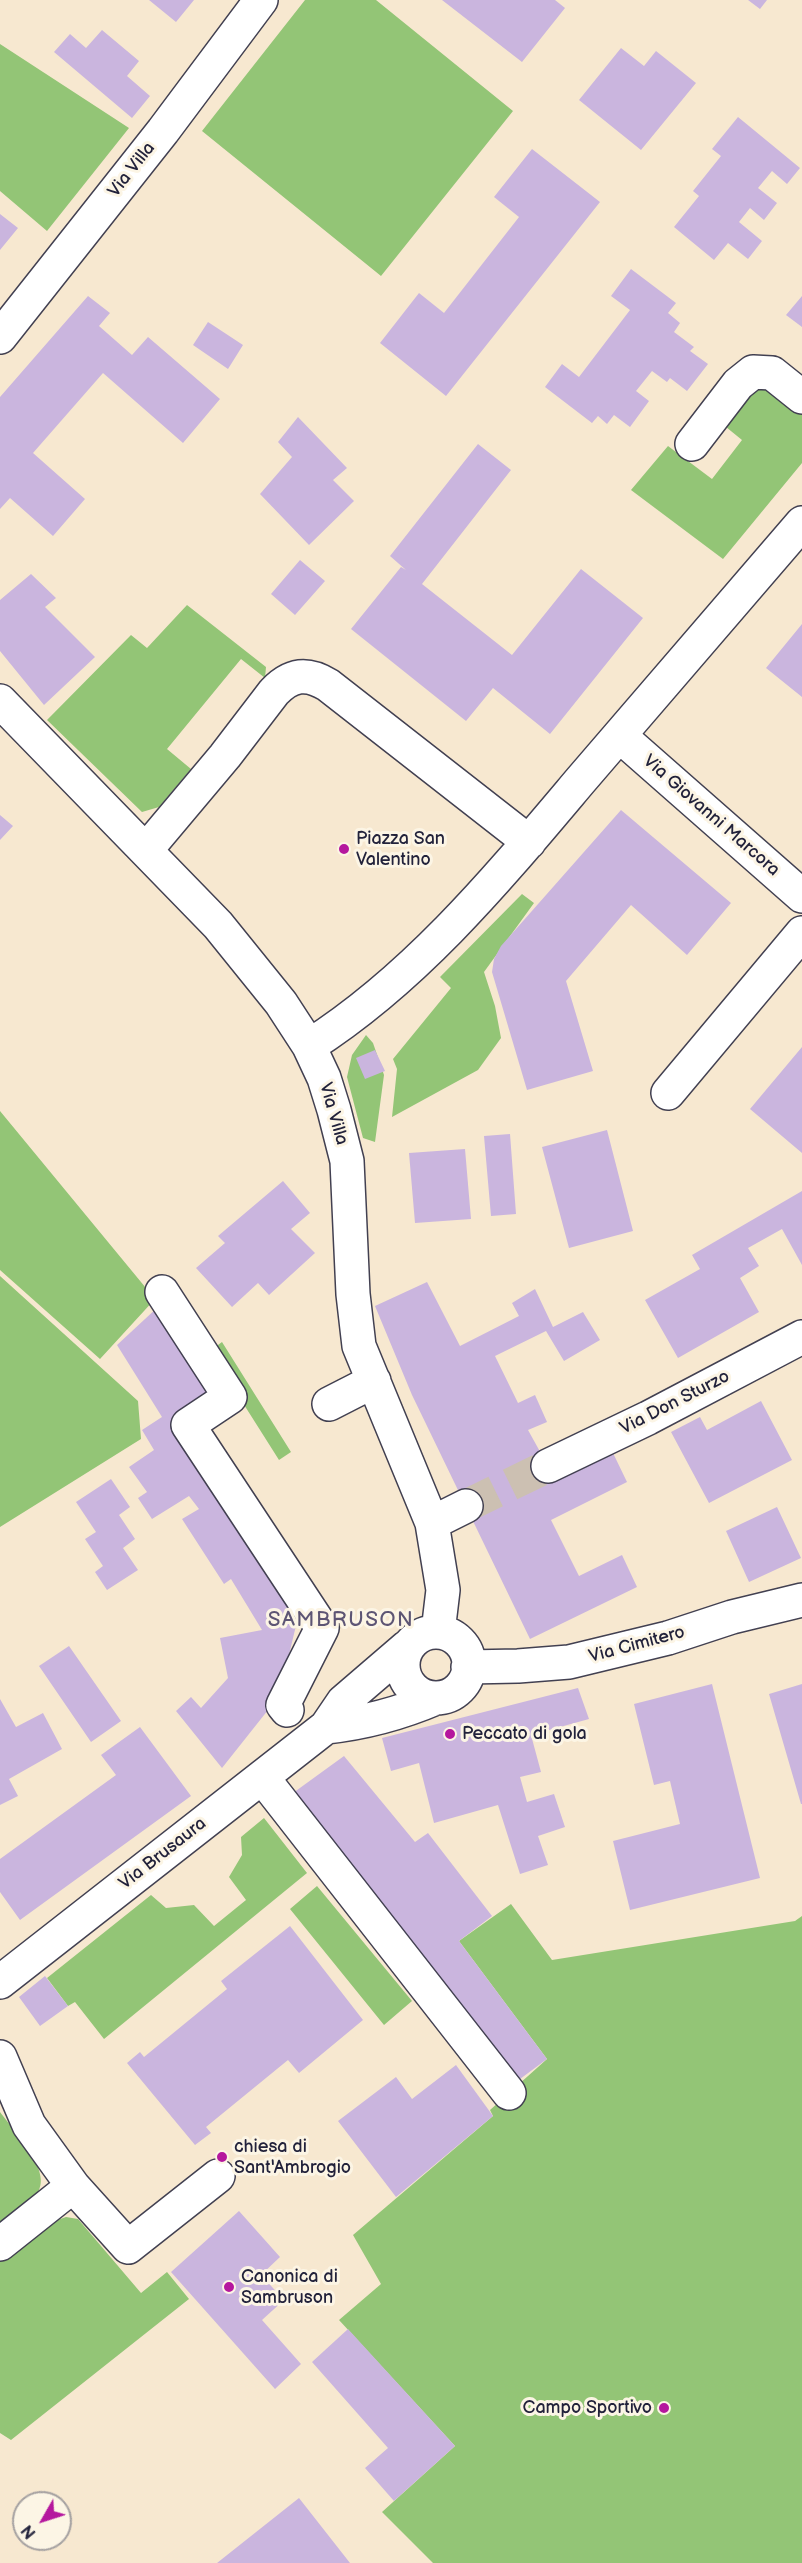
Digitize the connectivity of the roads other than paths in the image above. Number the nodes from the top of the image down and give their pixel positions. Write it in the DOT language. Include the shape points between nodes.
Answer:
graph roads {
  1 [pos="261,0"];
  2 [pos="0,337"];
  3 [pos="802,397"];
  4 [pos="692,444"];
  5 [pos="802,523"];
  6 [pos="0,701"];
  7 [pos="620,736"];
  8 [pos="529,842"];
  9 [pos="146,850"];
  10 [pos="802,896"];
  11 [pos="802,933"];
  12 [pos="309,1046"];
  13 [pos="668,1093"];
  14 [pos="162,1292"];
  15 [pos="802,1337"];
  16 [pos="374,1381"];
  17 [pos="329,1404"];
  18 [pos="548,1466"];
  19 [pos="465,1506"];
  20 [pos="432,1523"];
  21 [pos="802,1600"];
  22 [pos="438,1632"];
  23 [pos="408,1647"];
  24 [pos="468,1667"];
  25 [pos="436,1698"];
  26 [pos="287,1710"];
  27 [pos="326,1727"];
  28 [pos="262,1777"];
  29 [pos="0,1982"];
  30 [pos="0,2056"];
  31 [pos="509,2093"];
  32 [pos="218,2176"];
  33 [pos="68,2190"];
  34 [pos="0,2244"];
  1 -- 2 [label="street, Via Villa"];
  3 -- 4 [label="street" via="772,374 753,372 738,384"];
  5 -- 7 [label="street"];
  6 -- 9 [label="street, Via Villa"];
  7 -- 8 [label="street"];
  7 -- 10 [label="street, Via Giovanni Marcora"];
  8 -- 9 [label="street" via="328,685 300,675 282,683 274,692"];
  8 -- 12 [label="street" via="410,967"];
  9 -- 12 [label="street, Via Villa" via="218,925 281,1003"];
  11 -- 13 [label="street"];
  12 -- 16 [label="street, Via Villa" via="331,1099 347,1161 355,1321 359,1346"];
  14 -- 26 [label="street" via="230,1397 188,1425 322,1628 283,1705"];
  15 -- 18 [label="street, Via Don Sturzo"];
  16 -- 17 [label="street"];
  16 -- 20 [label="street, Via Villa"];
  19 -- 20 [label="street"];
  20 -- 22 [label="street, Via Villa" via="443,1590"];
  21 -- 24 [label="street, Via Cimitero" via="569,1662"];
  22 -- 23 [label="street, Via Brusaura" via="416,1638"];
  22 -- 24 [label="street" via="463,1646"];
  23 -- 25 [label="street" via="403,1659 408,1684 426,1698"];
  23 -- 27 [label="street, Via Brusaura" via="343,1702"];
  24 -- 25 [label="street" via="464,1683 454,1692"];
  25 -- 27 [label="street" via="355,1724"];
  27 -- 28 [label="street, Via Brusaura"];
  28 -- 29 [label="street, Via Brusaura"];
  28 -- 31 [label="street"];
  30 -- 33 [label="street" via="29,2125"];
  32 -- 33 [label="street" via="128,2247"];
  33 -- 34 [label="street"];
}
